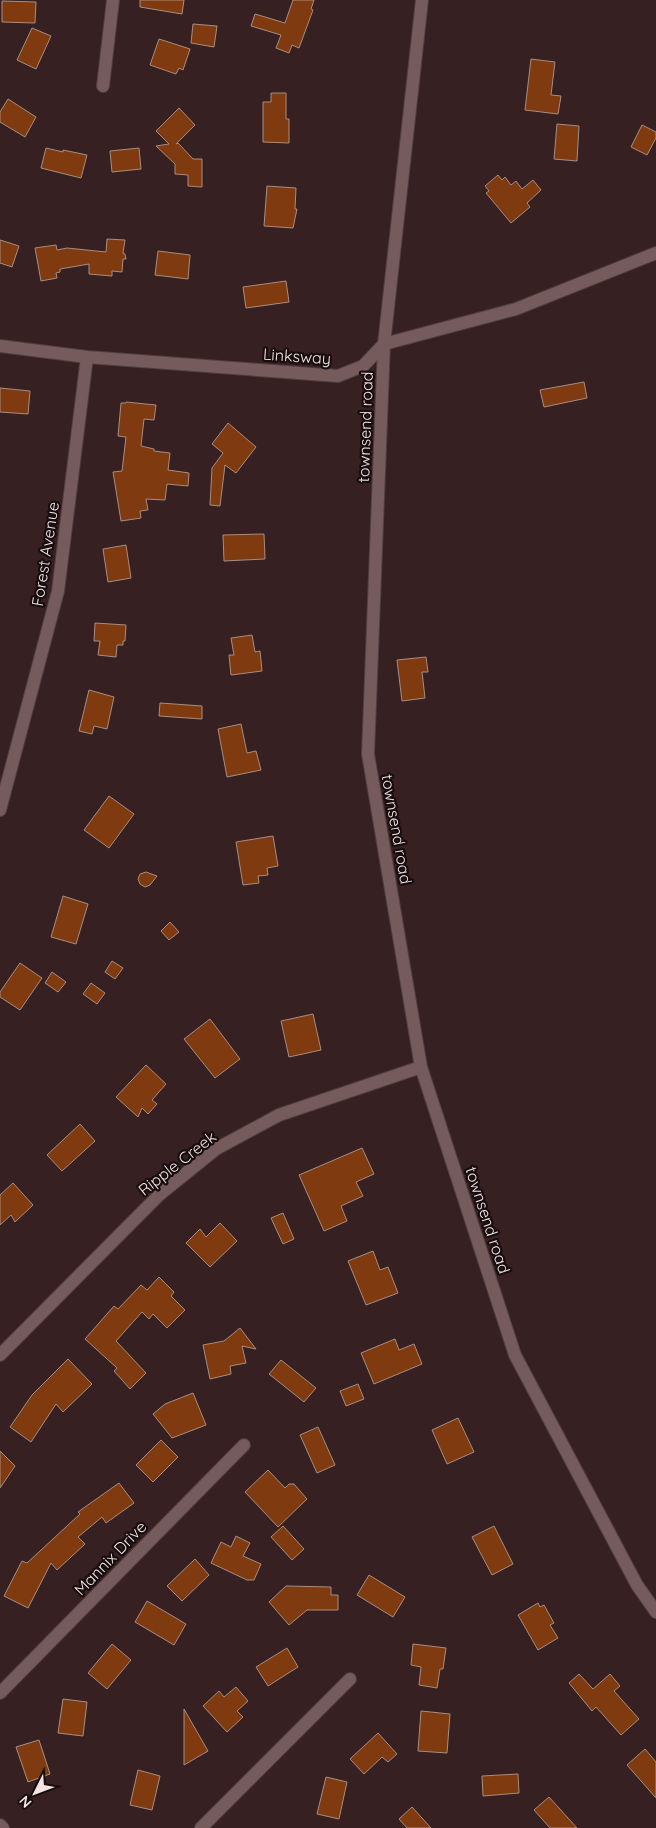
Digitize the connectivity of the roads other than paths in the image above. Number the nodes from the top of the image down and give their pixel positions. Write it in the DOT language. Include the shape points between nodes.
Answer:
graph roads {
  1 [pos="113,0"];
  2 [pos="422,0"];
  3 [pos="103,86"];
  4 [pos="656,253"];
  5 [pos="384,344"];
  6 [pos="0,346"];
  7 [pos="87,357"];
  8 [pos="0,810"];
  9 [pos="421,1067"];
  10 [pos="0,1355"];
  11 [pos="244,1445"];
  12 [pos="656,1612"];
  13 [pos="350,1679"];
  14 [pos="0,1693"];
  15 [pos="0,1825"];
  16 [pos="3,1828"];
  17 [pos="201,1828"];
  1 -- 3 [label="street"];
  2 -- 5 [label="street, townsend road"];
  4 -- 5 [label="street" via="516,309"];
  5 -- 7 [label="street, Linksway" via="363,366 338,376"];
  5 -- 9 [label="street, townsend road" via="368,754"];
  6 -- 7 [label="street, Linksway"];
  7 -- 8 [label="street, Forest Avenue" via="58,591"];
  9 -- 10 [label="street, Ripple Creek" via="279,1115 216,1149 159,1194"];
  9 -- 12 [label="street, townsend road" via="515,1355 637,1585"];
  11 -- 14 [label="street, Mannix Drive"];
  13 -- 17 [label="street"];
  15 -- 16 [label="street"];
}
